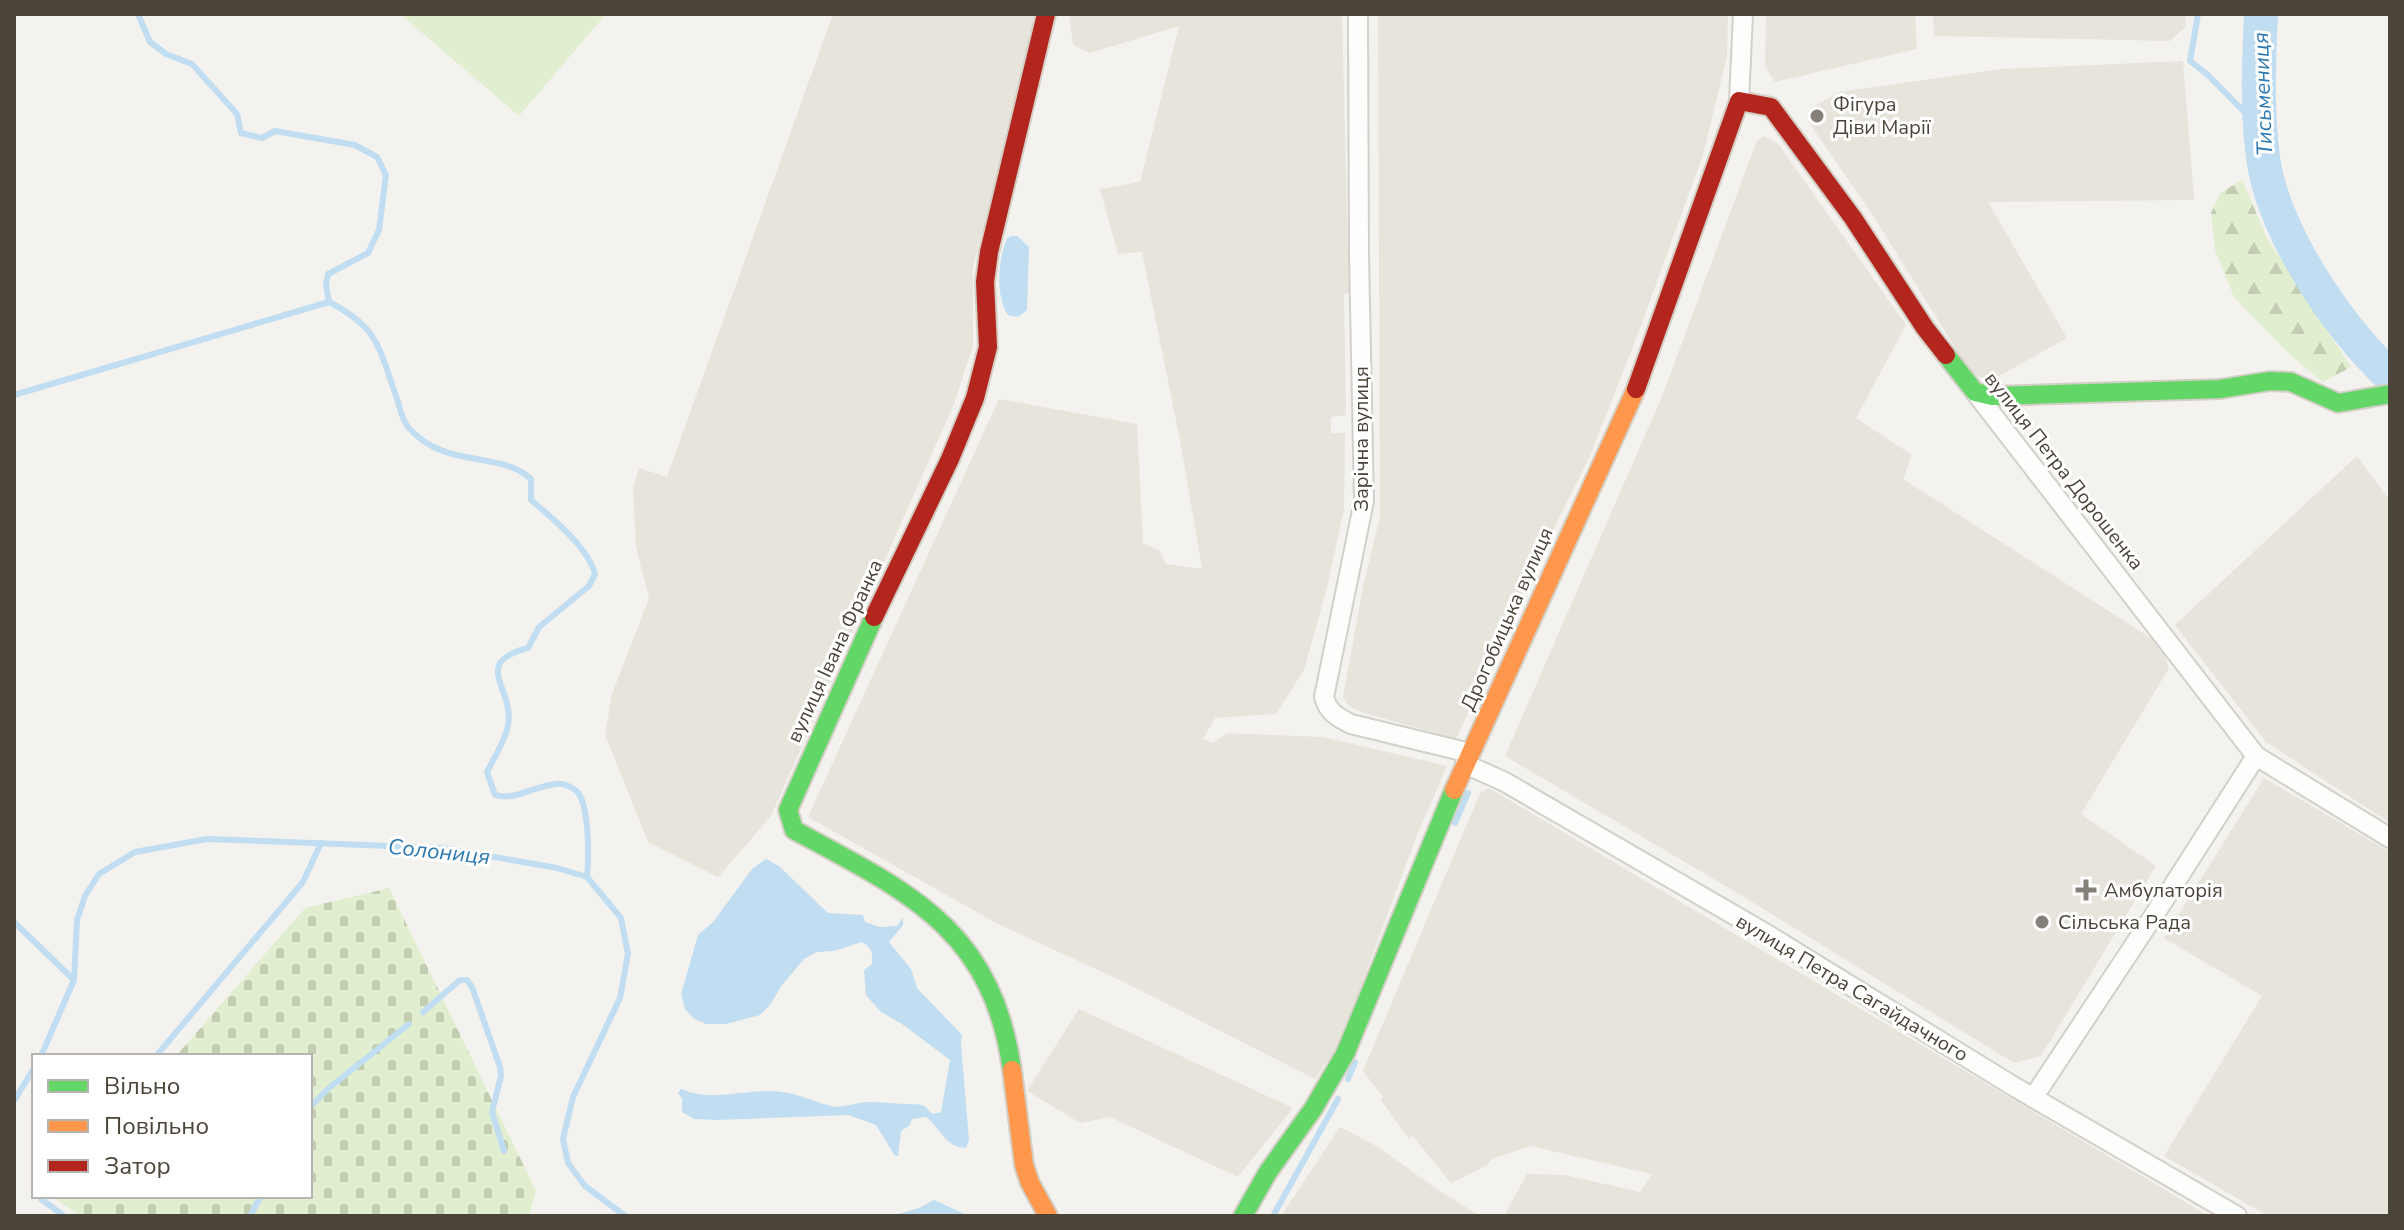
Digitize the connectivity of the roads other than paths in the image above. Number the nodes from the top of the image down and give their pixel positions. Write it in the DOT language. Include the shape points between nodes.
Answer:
graph roads {
  1 [pos="1046,14"];
  2 [pos="1358,14"];
  3 [pos="1743,14"];
  4 [pos="1739,101"];
  5 [pos="1975,392"];
  6 [pos="2390,394"];
  7 [pos="2256,756"];
  8 [pos="1468,759"];
  9 [pos="2390,838"];
  10 [pos="2033,1098"];
  11 [pos="1048,1216"];
  12 [pos="1243,1216"];
  13 [pos="2237,1216"];
  1 -- 11 [label="street, вулиця Івана Франка" via="989,252 983,373 950,459 788,810 794,830 915,900 963,940 979,962 1002,1016 1024,1165"];
  2 -- 8 [label="street, Зарічна вулиця" via="1364,501 1324,697 1327,708 1351,724"];
  3 -- 4 [label="street, Дрогобицька вулиця"];
  4 -- 5 [label="street, вулиця Петра Дорошенка" via="1771,107"];
  4 -- 8 [label="street, Дрогобицька вулиця" via="1642,375"];
  5 -- 6 [label="street" via="2004,397 2101,394 2220,389 2270,381 2291,382 2338,403"];
  5 -- 7 [label="street, вулиця Петра Дорошенка"];
  7 -- 9 [label="street, вулиця Петра Дорошенка"];
  7 -- 10 [label="street"];
  8 -- 10 [label="street, вулиця Петра Сагайдачного"];
  8 -- 12 [label="street, Дрогобицька вулиця" via="1332,1081"];
  10 -- 13 [label="street, вулиця Петра Сагайдачного"];
}
